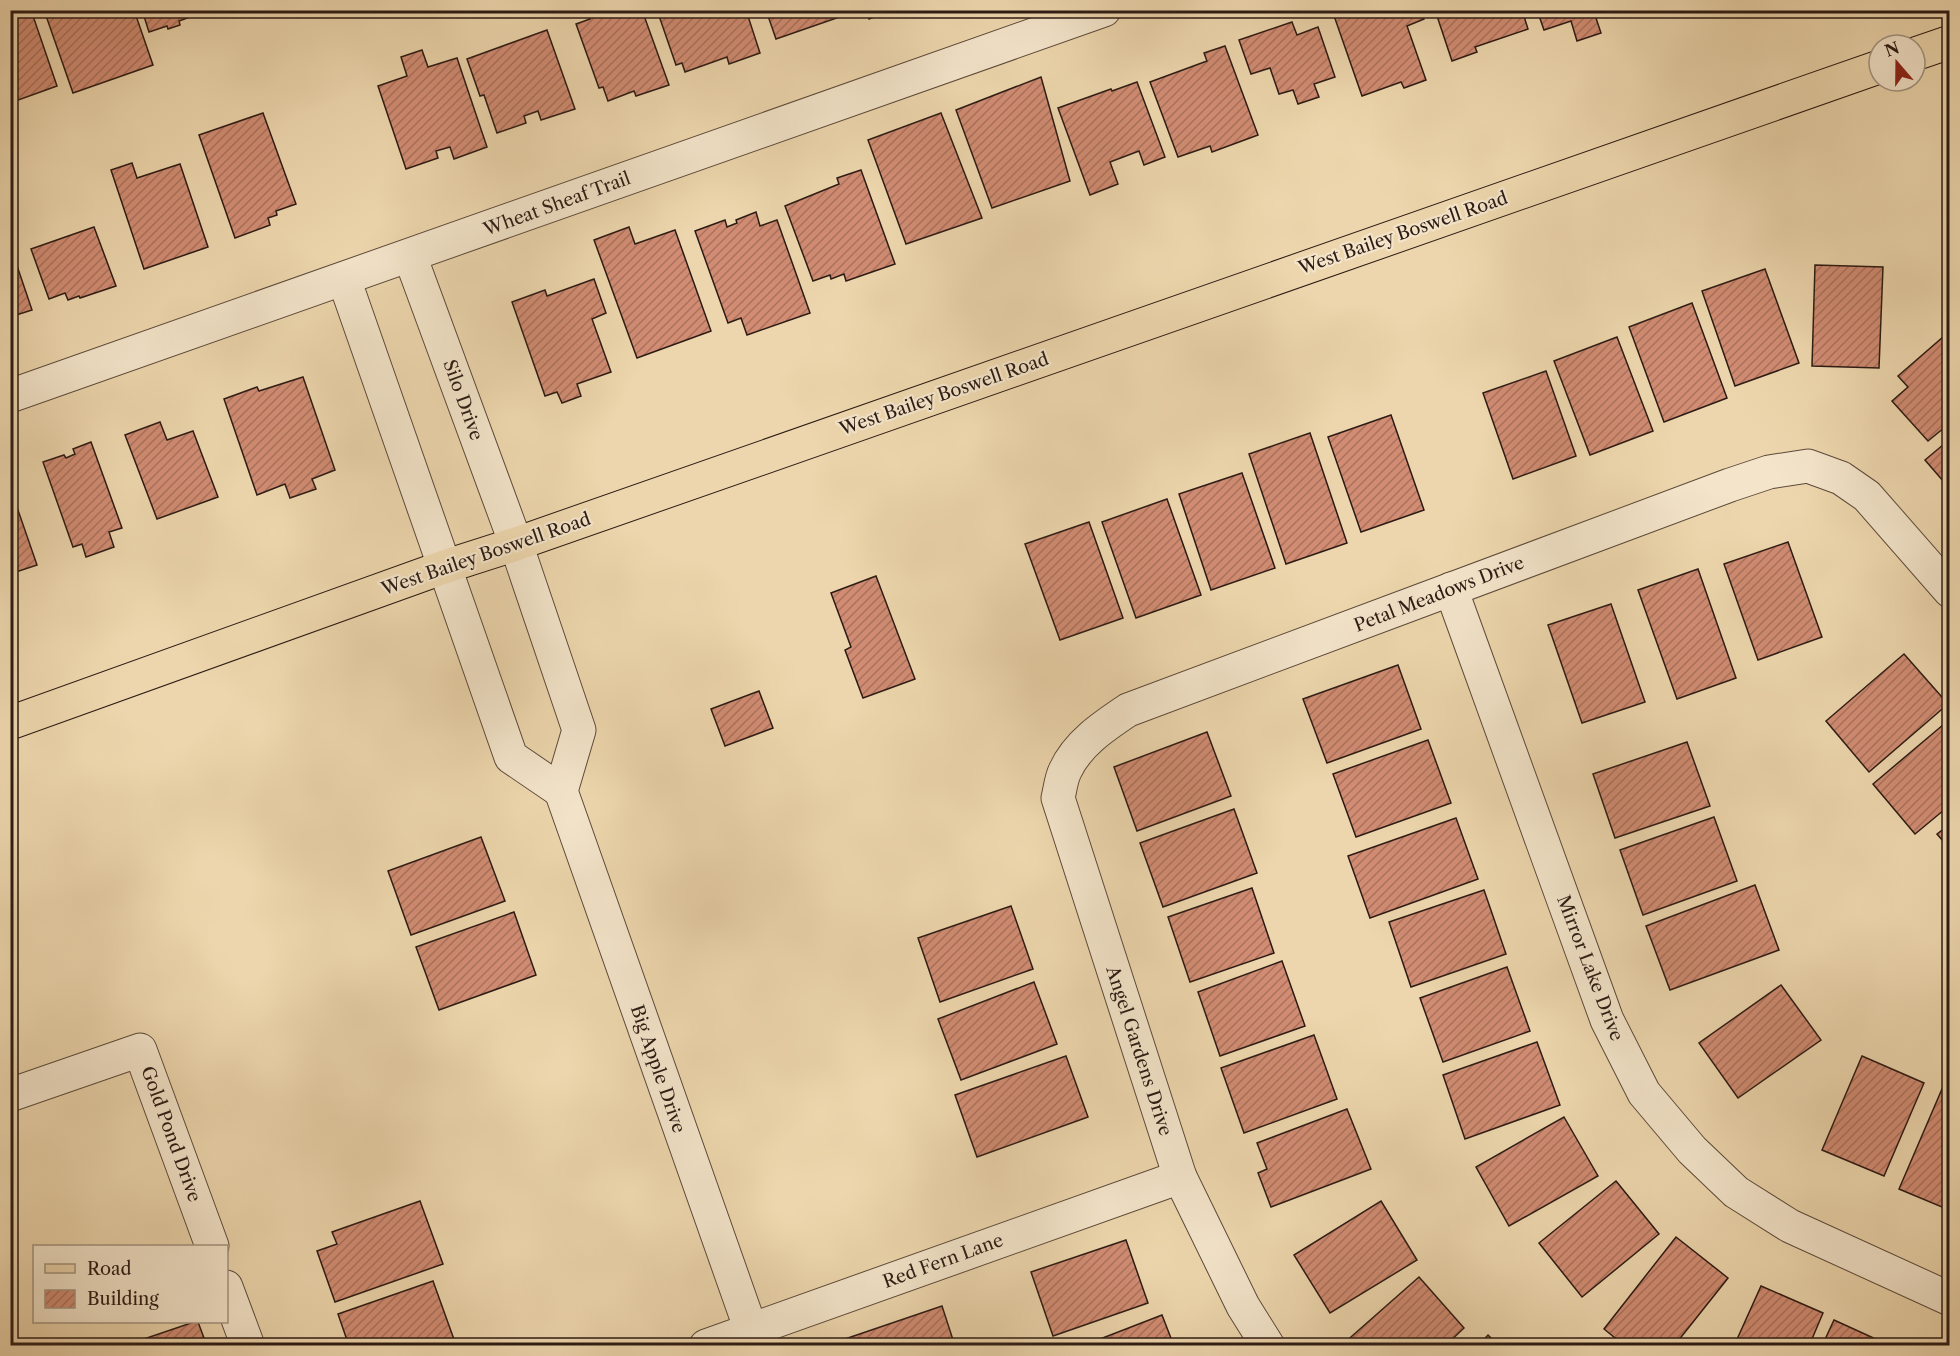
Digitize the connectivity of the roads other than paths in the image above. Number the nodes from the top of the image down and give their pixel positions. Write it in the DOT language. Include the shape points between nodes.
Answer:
graph roads {
  1 [pos="1104,10"];
  2 [pos="1950,42"];
  3 [pos="1927,50"];
  4 [pos="1867,71"];
  5 [pos="410,256"];
  6 [pos="344,279"];
  7 [pos="10,396"];
  8 [pos="516,544"];
  9 [pos="444,567"];
  10 [pos="1451,589"];
  11 [pos="1950,591"];
  12 [pos="10,723"];
  13 [pos="1081,747"];
  14 [pos="561,791"];
  15 [pos="10,1095"];
  16 [pos="1180,1177"];
  17 [pos="212,1245"];
  18 [pos="228,1292"];
  19 [pos="1950,1299"];
  20 [pos="754,1338"];
  21 [pos="248,1346"];
  22 [pos="706,1346"];
  23 [pos="1268,1346"];
  1 -- 5 [label="street, Wheat Sheaf Trail"];
  2 -- 3 [label="main road"];
  4 -- 8 [label="main road, West Bailey Boswell Road"];
  5 -- 6 [label="street, Wheat Sheaf Trail"];
  5 -- 8 [label="street, Silo Drive"];
  6 -- 7 [label="street, Wheat Sheaf Trail"];
  6 -- 9 [label="street"];
  8 -- 9 [label="main road, West Bailey Boswell Road"];
  8 -- 14 [label="street" via="579,730"];
  9 -- 12 [label="main road, West Bailey Boswell Road"];
  9 -- 14 [label="street" via="511,757"];
  10 -- 11 [label="street, Petal Meadows Drive" via="1730,485 1770,472 1808,466 1841,478 1867,496"];
  10 -- 13 [label="street, Petal Meadows Drive" via="1128,710"];
  10 -- 19 [label="street, Mirror Lake Drive" via="1607,1020 1644,1093 1692,1150 1736,1192 1790,1226"];
  13 -- 16 [label="street, Angel Gardens Drive" via="1065,771 1058,798"];
  14 -- 20 [label="street, Big Apple Drive"];
  15 -- 17 [label="street, Gold Pond Drive" via="140,1050"];
  16 -- 20 [label="street, Red Fern Lane"];
  16 -- 23 [label="street, Angel Gardens Drive" via="1243,1306"];
  18 -- 21 [label="street"];
  20 -- 22 [label="street, Red Fern Lane"];
}
